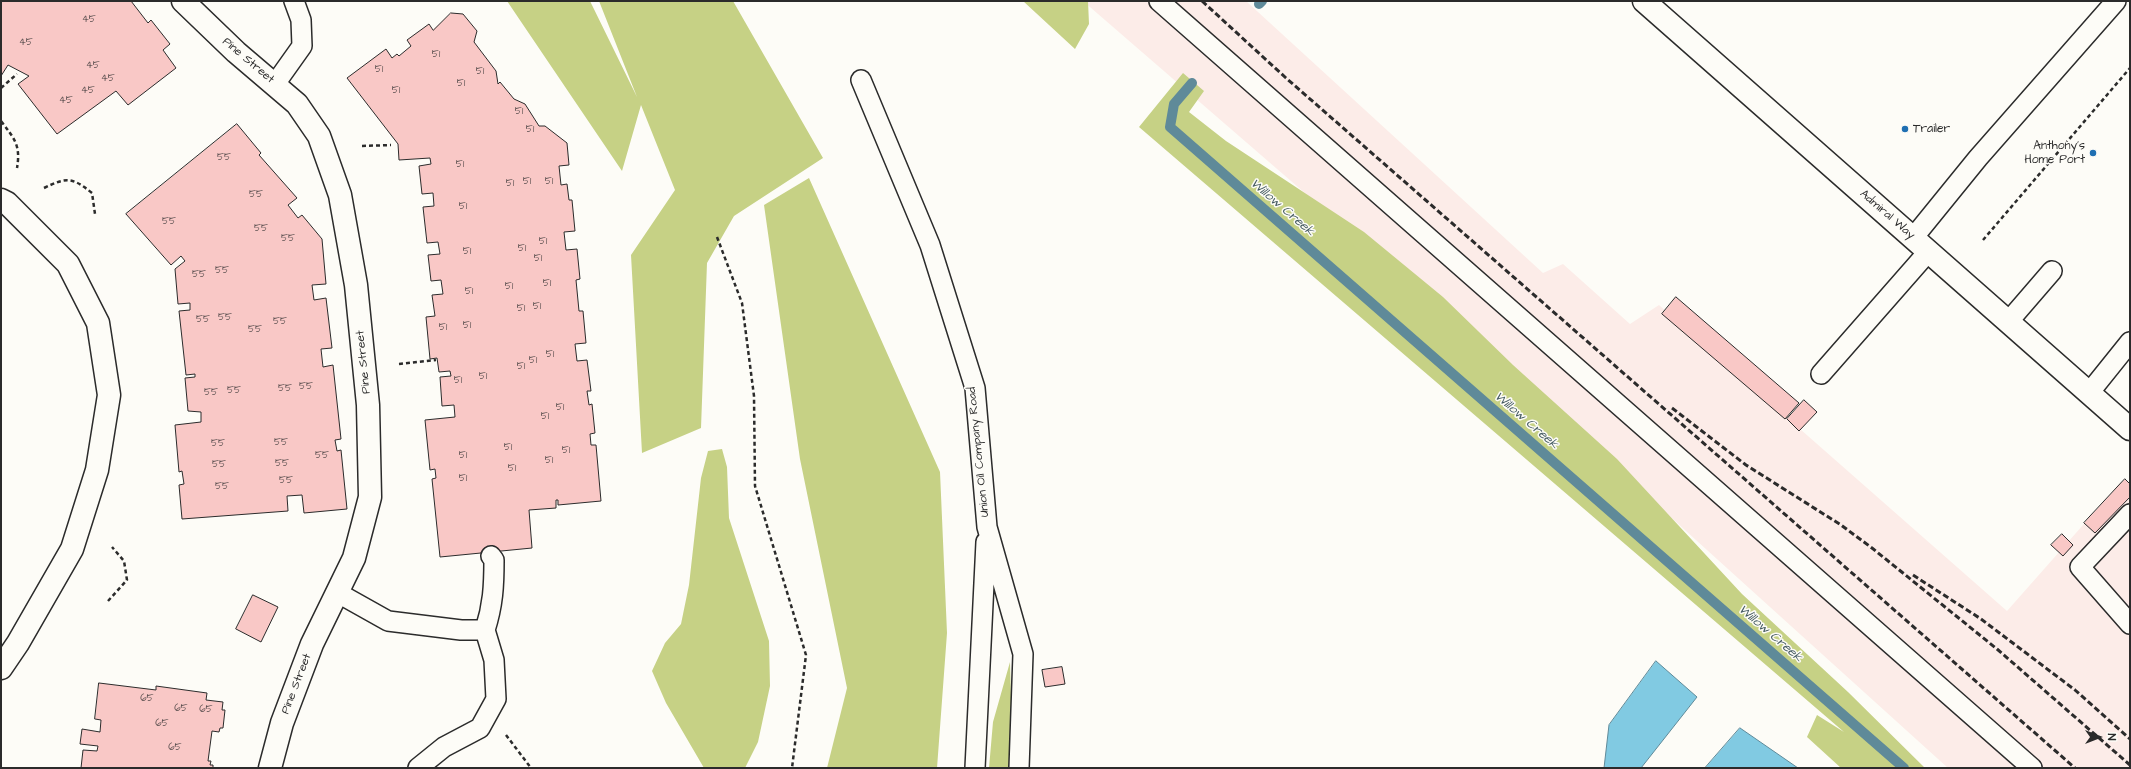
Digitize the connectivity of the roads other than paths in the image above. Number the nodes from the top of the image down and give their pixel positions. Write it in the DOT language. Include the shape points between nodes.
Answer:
graph roads {
  1 [pos="183,1"];
  2 [pos="294,1"];
  3 [pos="1159,1"];
  4 [pos="1644,1"];
  5 [pos="2116,1"];
  6 [pos="861,80"];
  7 [pos="275,84"];
  8 [pos="1,200"];
  9 [pos="1921,245"];
  10 [pos="2052,271"];
  11 [pos="2008,322"];
  12 [pos="2130,342"];
  13 [pos="1821,374"];
  14 [pos="2088,392"];
  15 [pos="2130,429"];
  16 [pos="2130,514"];
  17 [pos="987,527"];
  18 [pos="491,556"];
  19 [pos="338,593"];
  20 [pos="2130,624"];
  21 [pos="486,630"];
  22 [pos="1,668"];
  23 [pos="270,768"];
  24 [pos="418,768"];
  25 [pos="974,768"];
  26 [pos="1019,768"];
  27 [pos="2032,768"];
  1 -- 7 [label="street, Pine Street" via="236,52"];
  2 -- 7 [label="lane" via="300,20 302,46"];
  3 -- 27 [label="lane"];
  4 -- 9 [label="street, Admiral Way"];
  5 -- 9 [label="lane" via="1978,158"];
  6 -- 17 [label="lane, Union Oil Company Road" via="930,244 974,388"];
  7 -- 19 [label="street, Pine Street" via="297,104 319,136 340,195 356,285 368,405 370,497 354,558"];
  8 -- 22 [label="street" via="68,264 98,323 109,395 97,470 72,550"];
  9 -- 11 [label="street, Admiral Way"];
  9 -- 13 [label="lane"];
  10 -- 11 [label="lane"];
  11 -- 14 [label="street, Admiral Way"];
  12 -- 14 [label="lane"];
  14 -- 15 [label="street, Admiral Way"];
  16 -- 20 [label="lane" via="2080,567"];
  17 -- 25 [label="lane"];
  17 -- 26 [label="lane, Union Oil Company Road" via="1023,654"];
  18 -- 21 [label="lane" via="494,560 493,606"];
  19 -- 21 [label="lane" via="388,621 461,630"];
  19 -- 23 [label="street, Pine Street" via="312,644 282,723"];
  21 -- 24 [label="lane" via="494,660 496,699 480,728 444,747"];
}
